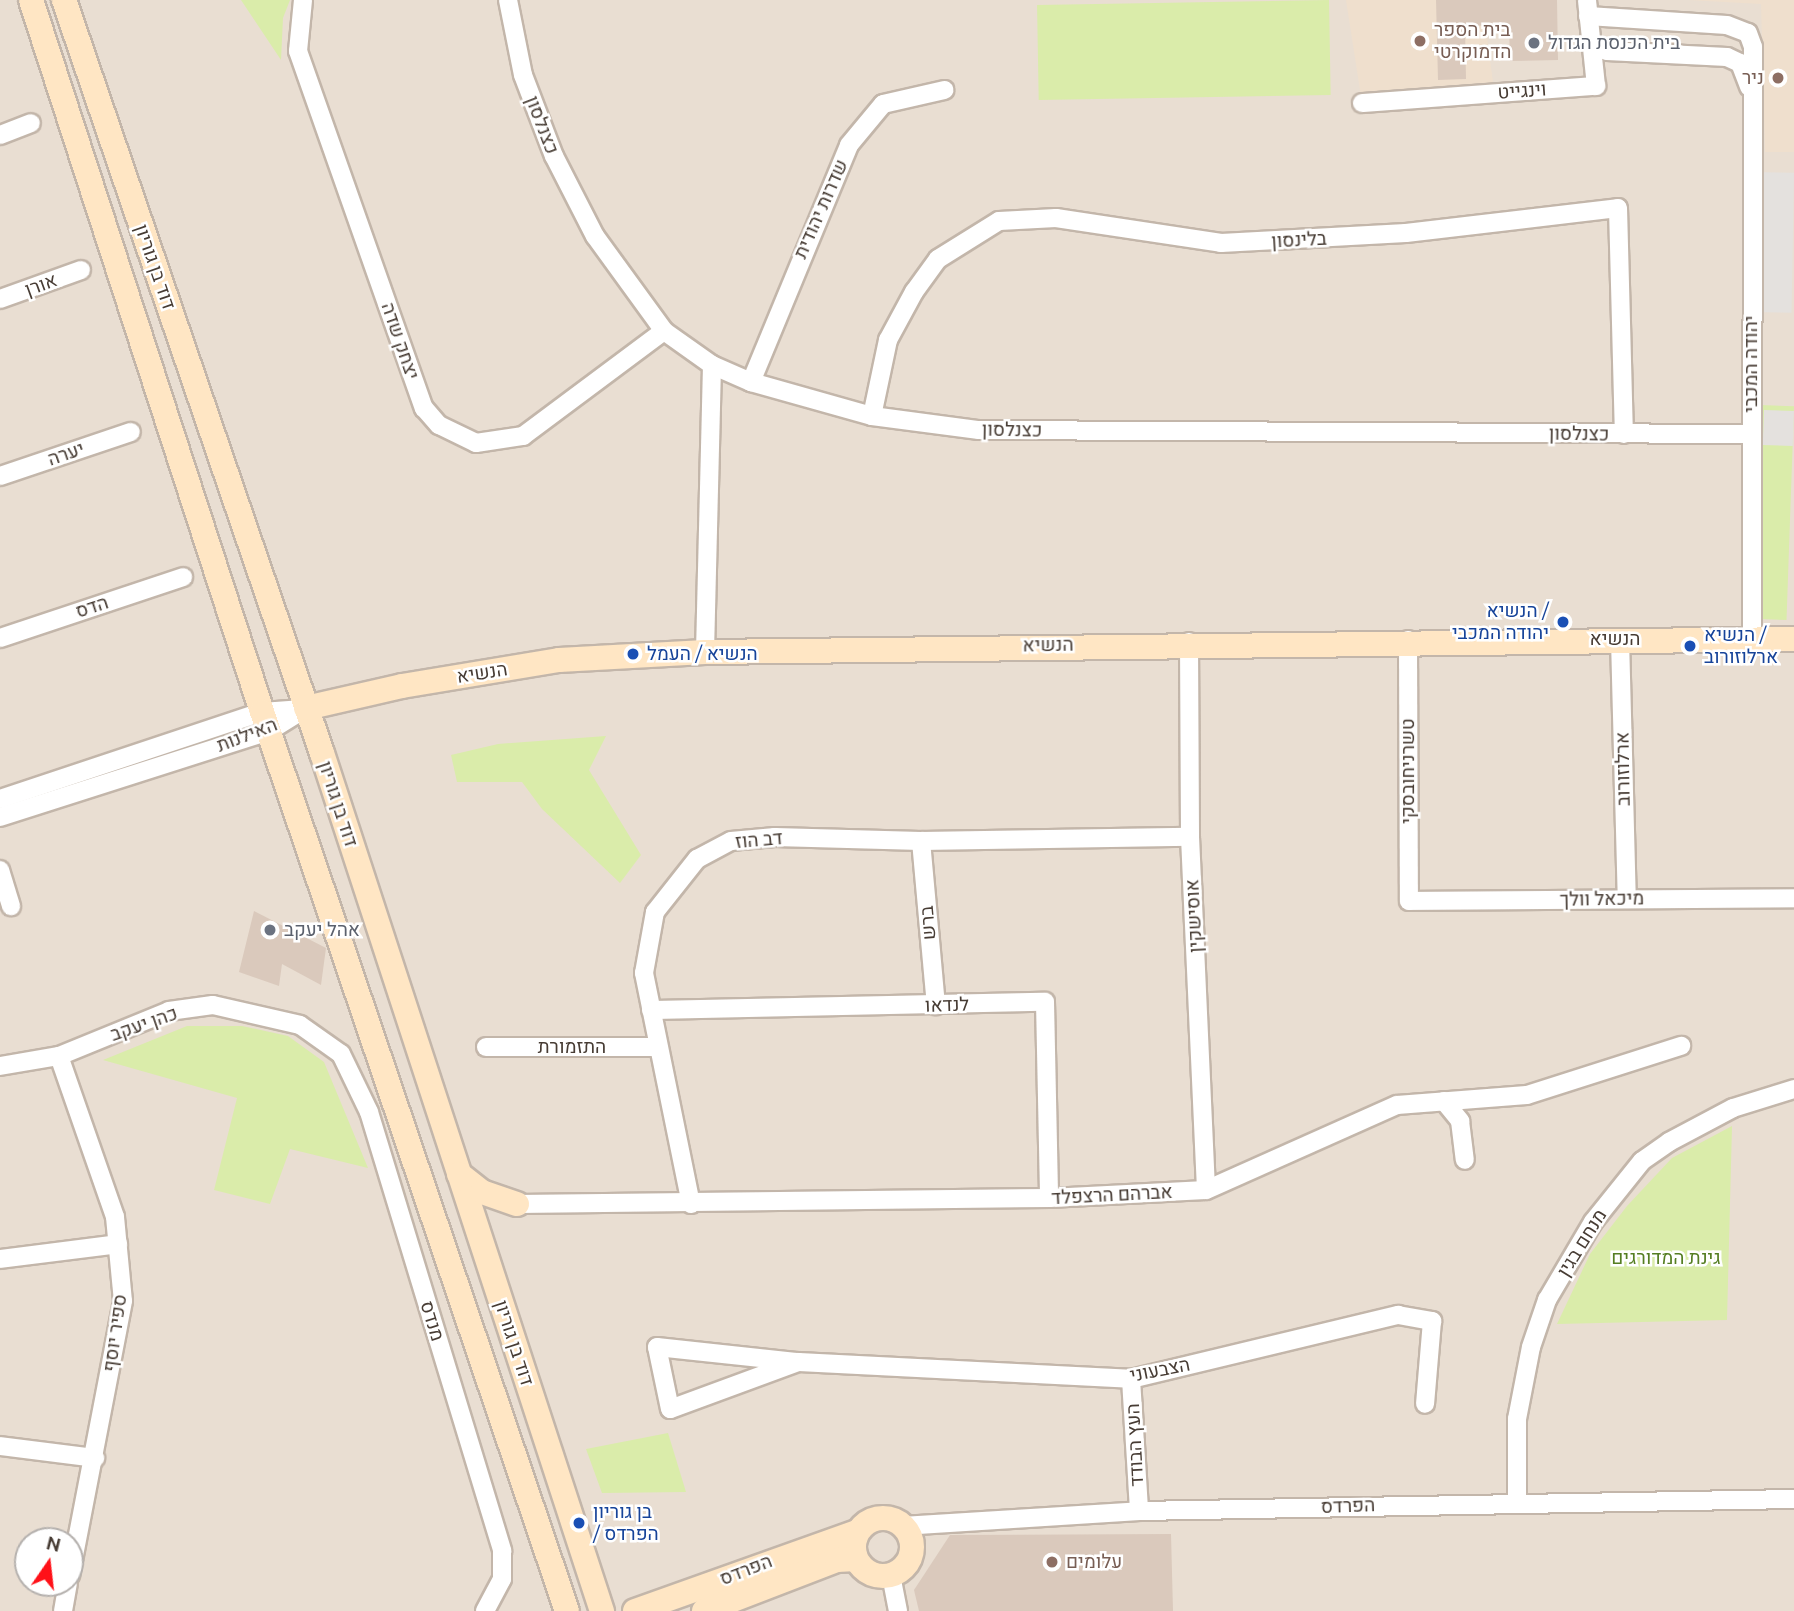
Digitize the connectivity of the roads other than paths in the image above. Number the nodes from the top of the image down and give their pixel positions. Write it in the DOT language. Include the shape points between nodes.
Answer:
graph roads {
  1 [pos="31,0"];
  2 [pos="64,0"];
  3 [pos="303,0"];
  4 [pos="508,0"];
  5 [pos="1587,8"];
  6 [pos="1592,45"];
  7 [pos="944,90"];
  8 [pos="1750,91"];
  9 [pos="1362,103"];
  10 [pos="31,123"];
  11 [pos="0,135"];
  12 [pos="81,270"];
  13 [pos="0,299"];
  14 [pos="664,331"];
  15 [pos="712,365"];
  16 [pos="751,382"];
  17 [pos="872,416"];
  18 [pos="131,432"];
  19 [pos="1624,434"];
  20 [pos="1751,434"];
  21 [pos="0,476"];
  22 [pos="183,577"];
  23 [pos="0,638"];
  24 [pos="1752,638"];
  25 [pos="1620,639"];
  26 [pos="1794,639"];
  27 [pos="1408,640"];
  28 [pos="1189,642"];
  29 [pos="705,652"];
  30 [pos="306,708"];
  31 [pos="265,721"];
  32 [pos="0,799"];
  33 [pos="0,817"];
  34 [pos="1190,837"];
  35 [pos="921,841"];
  36 [pos="0,870"];
  37 [pos="1794,898"];
  38 [pos="1627,899"];
  39 [pos="1409,901"];
  40 [pos="11,906"];
  41 [pos="936,1005"];
  42 [pos="652,1010"];
  43 [pos="326,1040"];
  44 [pos="1681,1046"];
  45 [pos="486,1047"];
  46 [pos="658,1047"];
  47 [pos="59,1056"];
  48 [pos="0,1066"];
  49 [pos="1794,1089"];
  50 [pos="1444,1101"];
  51 [pos="1465,1160"];
  52 [pos="459,1174"];
  53 [pos="1206,1191"];
  54 [pos="1049,1198"];
  55 [pos="517,1203"];
  56 [pos="691,1204"];
  57 [pos="118,1244"];
  58 [pos="485,1254"];
  59 [pos="0,1259"];
  60 [pos="799,1362"];
  61 [pos="1131,1379"];
  62 [pos="1424,1404"];
  63 [pos="0,1446"];
  64 [pos="95,1458"];
  65 [pos="1794,1499"];
  66 [pos="1517,1502"];
  67 [pos="1139,1511"];
  68 [pos="903,1526"];
  69 [pos="80,1527"];
  70 [pos="857,1532"];
  71 [pos="856,1559"];
  72 [pos="891,1575"];
  73 [pos="599,1602"];
  74 [pos="562,1605"];
  75 [pos="485,1611"];
  76 [pos="622,1611"];
  77 [pos="635,1611"];
  78 [pos="704,1611"];
  79 [pos="898,1611"];
  1 -- 31 [label="main road, דוד בן גוריון"];
  2 -- 30 [label="main road, דוד בן גוריון"];
  3 -- 14 [label="street, יצחק שדה" via="298,51 418,394 439,425 465,440 487,445 523,436"];
  4 -- 14 [label="street, כצנלסון" via="523,75 554,156 595,236"];
  5 -- 6 [label="street, וינגייט"];
  5 -- 8 [label="street, יהודה המכבי" via="1727,25 1748,33 1753,47"];
  6 -- 8 [label="street, יהודה המכבי" via="1607,51 1727,57 1740,63"];
  6 -- 9 [label="street, וינגייט" via="1597,86"];
  7 -- 16 [label="street, שדרות יהודית" via="883,104 849,145"];
  8 -- 20 [label="street, יהודה המכבי"];
  10 -- 11 [label="street"];
  12 -- 13 [label="street, אורן"];
  14 -- 15 [label="street, כצנלסון"];
  15 -- 16 [label="street, כצנלסון"];
  15 -- 29 [label="street"];
  16 -- 17 [label="street, כצנלסון"];
  17 -- 19 [label="street, כצנלסון" via="979,430"];
  17 -- 19 [label="street, בלינסון" via="888,340 914,292 938,260 999,221 1056,218 1221,243 1406,233 1618,208"];
  18 -- 21 [label="street, יערה"];
  19 -- 20 [label="street, כצנלסון"];
  20 -- 24 [label="street, יהודה המכבי"];
  22 -- 23 [label="street, הדס"];
  24 -- 25 [label="main road, הנשיא"];
  24 -- 26 [label="main road, הנשיא"];
  25 -- 27 [label="main road, הנשיא"];
  25 -- 38 [label="street, ארלוזורוב"];
  27 -- 28 [label="main road, הנשיא"];
  27 -- 39 [label="street, טשרניחובסקי"];
  28 -- 29 [label="main road, הנשיא"];
  28 -- 34 [label="street, אוסישקין"];
  29 -- 30 [label="main road, הנשיא" via="559,660 402,686"];
  30 -- 31 [label="street, האילנות"];
  30 -- 52 [label="main road, דוד בן גוריון"];
  31 -- 32 [label="street, האילנות"];
  31 -- 33 [label="street, האילנות"];
  31 -- 74 [label="main road, דוד בן גוריון"];
  34 -- 35 [label="street, דב הוז"];
  34 -- 53 [label="street, אוסישקין"];
  35 -- 41 [label="street, ברש"];
  35 -- 42 [label="street, דב הוז" via="775,836 731,841 697,859 655,912 644,973"];
  36 -- 40 [label="street"];
  37 -- 38 [label="street, מיכאל וולך"];
  38 -- 39 [label="street, מיכאל וולך"];
  41 -- 42 [label="street, לנדאו"];
  41 -- 54 [label="street, לנדאו" via="1045,1002"];
  42 -- 46 [label="street, דב הוז"];
  43 -- 47 [label="street, כהן יעקב" via="275,1016 213,1005 169,1012"];
  43 -- 75 [label="street, מנדס" via="356,1078 369,1112 502,1551 502,1578"];
  44 -- 50 [label="street, אברהם הרצפלד" via="1527,1095"];
  45 -- 46 [label="street, התזמורת"];
  46 -- 56 [label="street, דב הוז"];
  47 -- 48 [label="street, כהן יעקב"];
  47 -- 57 [label="street, ספיר יוסף" via="115,1217"];
  49 -- 66 [label="street, מנחם בגין" via="1733,1108 1669,1142 1642,1161 1592,1222 1547,1300 1531,1347 1517,1419"];
  50 -- 51 [label="street" via="1460,1121"];
  50 -- 53 [label="street, אברהם הרצפלד" via="1397,1105"];
  52 -- 55 [label="main road" via="482,1192"];
  52 -- 58 [label="main road, דוד בן גוריון"];
  53 -- 54 [label="street, אברהם הרצפלד"];
  54 -- 56 [label="street, אברהם הרצפלד"];
  55 -- 56 [label="street, אברהם הרצפלד"];
  55 -- 58 [label="main road" via="494,1220"];
  57 -- 59 [label="street"];
  57 -- 64 [label="street, ספיר יוסף" via="123,1301"];
  58 -- 73 [label="main road, דוד בן גוריון"];
  60 -- 60 [label="street, הצבעוני" via="729,1354 657,1347 670,1409"];
  60 -- 61 [label="street, הצבעוני"];
  61 -- 62 [label="street, הצבעוני" via="1398,1315 1432,1321"];
  61 -- 67 [label="street, העץ הבודד"];
  63 -- 64 [label="street"];
  64 -- 69 [label="street, ספיר יוסף"];
  65 -- 66 [label="street, הפרדס"];
  66 -- 67 [label="street, הפרדס"];
  67 -- 68 [label="street, הפרדס"];
  68 -- 70 [label="main road" via="880,1518"];
  68 -- 72 [label="main road" via="911,1555"];
  70 -- 71 [label="main road"];
  70 -- 77 [label="main road, הפרדס"];
  71 -- 72 [label="main road" via="871,1574"];
  71 -- 78 [label="main road, הפרדס" via="837,1560"];
  72 -- 79 [label="street"];
  73 -- 76 [label="main road"];
}
